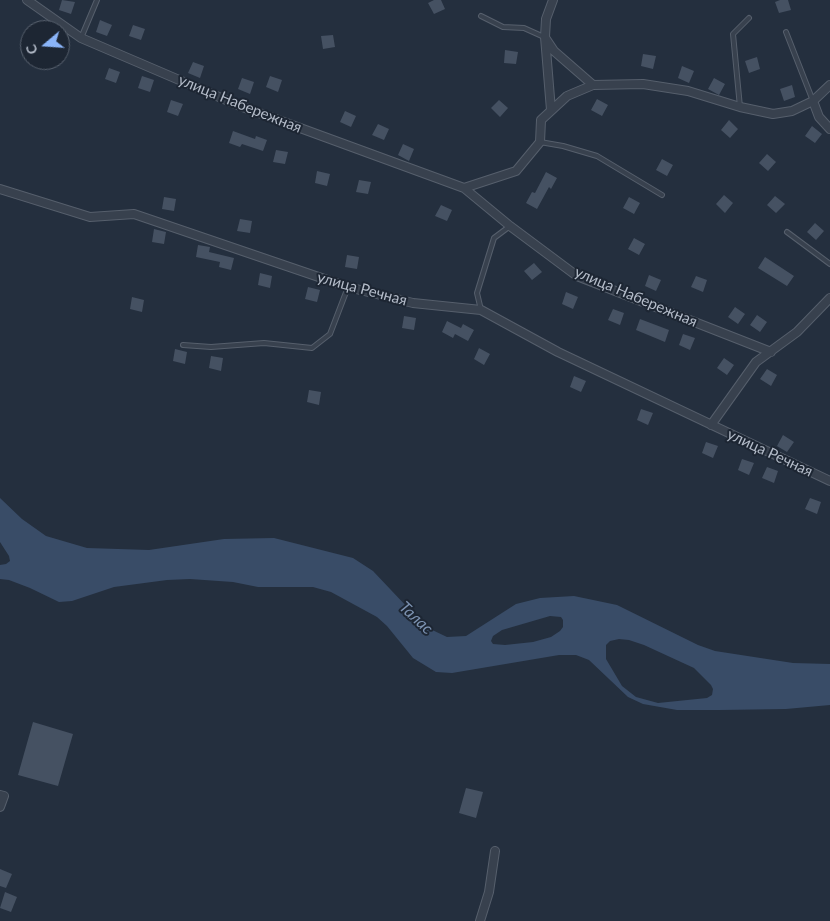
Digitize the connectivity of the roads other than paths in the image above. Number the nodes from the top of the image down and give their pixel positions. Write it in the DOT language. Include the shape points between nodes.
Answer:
graph roads {
  1 [pos="27,0"];
  2 [pos="97,0"];
  3 [pos="553,0"];
  4 [pos="481,16"];
  5 [pos="750,18"];
  6 [pos="786,32"];
  7 [pos="545,37"];
  8 [pos="81,38"];
  9 [pos="830,84"];
  10 [pos="593,85"];
  11 [pos="813,101"];
  12 [pos="740,107"];
  13 [pos="551,110"];
  14 [pos="830,130"];
  15 [pos="540,142"];
  16 [pos="464,188"];
  17 [pos="0,189"];
  18 [pos="662,195"];
  19 [pos="510,226"];
  20 [pos="787,232"];
  21 [pos="830,264"];
  22 [pos="348,287"];
  23 [pos="830,298"];
  24 [pos="481,310"];
  25 [pos="183,345"];
  26 [pos="771,352"];
  27 [pos="710,425"];
  28 [pos="830,481"];
  29 [pos="0,795"];
  30 [pos="0,807"];
  31 [pos="494,851"];
  32 [pos="480,921"];
  1 -- 8 [label="street, улица Набережная"];
  2 -- 8 [label="lane"];
  3 -- 7 [label="street" via="546,19"];
  4 -- 7 [label="lane" via="503,26 524,28"];
  5 -- 12 [label="lane" via="733,34"];
  6 -- 11 [label="lane"];
  7 -- 10 [label="street" via="554,51"];
  7 -- 13 [label="street"];
  8 -- 16 [label="street, улица Набережная" via="240,106"];
  9 -- 11 [label="street"];
  10 -- 12 [label="street" via="643,84 688,91"];
  10 -- 13 [label="street" via="567,96"];
  11 -- 12 [label="street" via="792,111 773,114"];
  11 -- 14 [label="street" via="819,117"];
  13 -- 15 [label="street" via="541,120"];
  15 -- 16 [label="street" via="516,171"];
  15 -- 18 [label="lane" via="597,156"];
  16 -- 19 [label="street, улица Набережная"];
  17 -- 22 [label="street, улица Речная" via="90,217 134,214"];
  19 -- 24 [label="lane" via="494,238 477,292"];
  19 -- 26 [label="street, улица Набережная" via="577,276"];
  20 -- 21 [label="lane"];
  22 -- 24 [label="street, улица Речная" via="413,303"];
  22 -- 25 [label="lane" via="330,334 312,348 264,343 211,347"];
  23 -- 26 [label="street, улица Речная" via="797,332"];
  24 -- 27 [label="street, улица Речная" via="558,352"];
  26 -- 27 [label="street, улица Речная" via="756,362"];
  27 -- 28 [label="street, улица Речная"];
  29 -- 30 [label="street" via="4,796"];
  31 -- 32 [label="street" via="489,892"];
}
